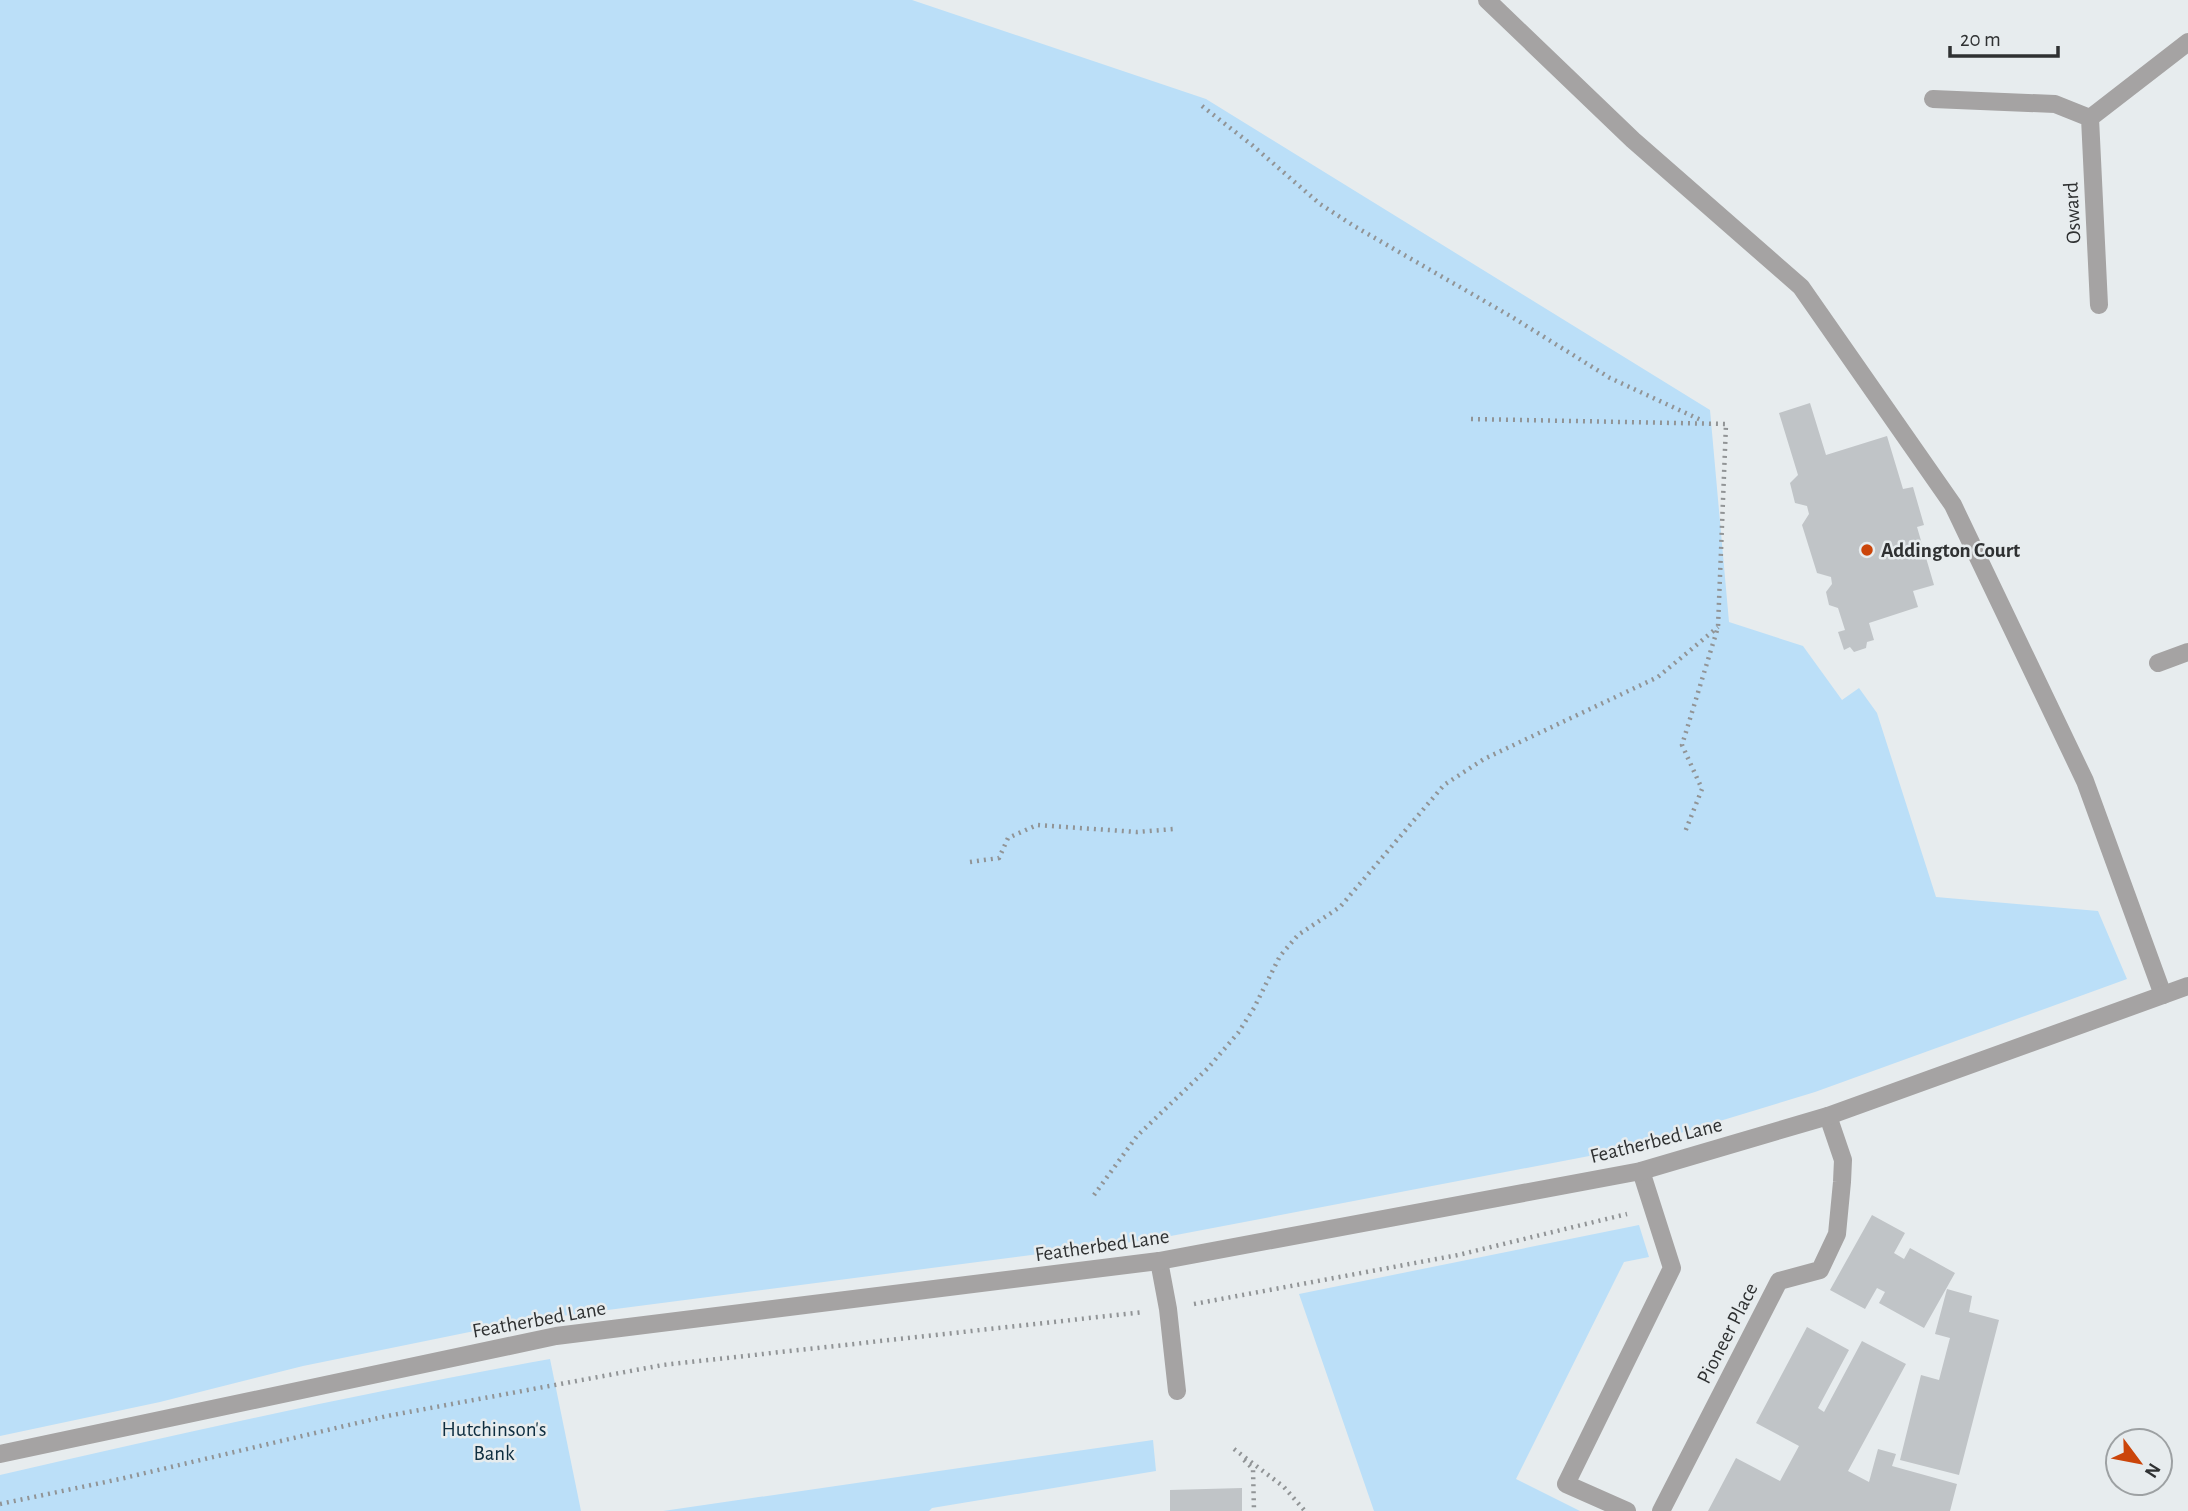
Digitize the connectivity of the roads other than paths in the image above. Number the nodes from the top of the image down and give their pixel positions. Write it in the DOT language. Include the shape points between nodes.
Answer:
graph roads {
  1 [pos="1487,0"];
  2 [pos="2188,42"];
  3 [pos="1933,99"];
  4 [pos="2090,118"];
  5 [pos="2099,305"];
  6 [pos="2188,652"];
  7 [pos="2158,663"];
  8 [pos="2188,986"];
  9 [pos="2162,995"];
  10 [pos="1828,1116"];
  11 [pos="1641,1171"];
  12 [pos="1159,1261"];
  13 [pos="1177,1391"];
  14 [pos="0,1454"];
  15 [pos="1626,1511"];
  16 [pos="1661,1511"];
  1 -- 9 [label="street" via="1633,140 1801,287 1953,505 2085,781"];
  2 -- 4 [label="street"];
  3 -- 4 [label="street" via="2055,104"];
  4 -- 5 [label="street, Osward"];
  6 -- 7 [label="street"];
  8 -- 9 [label="street, Featherbed Lane"];
  9 -- 10 [label="street, Featherbed Lane"];
  10 -- 11 [label="street, Featherbed Lane"];
  10 -- 16 [label="street, Pioneer Place" via="1843,1160 1837,1234 1820,1270 1779,1281"];
  11 -- 12 [label="street, Featherbed Lane"];
  11 -- 15 [label="street" via="1672,1268 1566,1484"];
  12 -- 13 [label="street"];
  12 -- 14 [label="street, Featherbed Lane" via="556,1336"];
}
